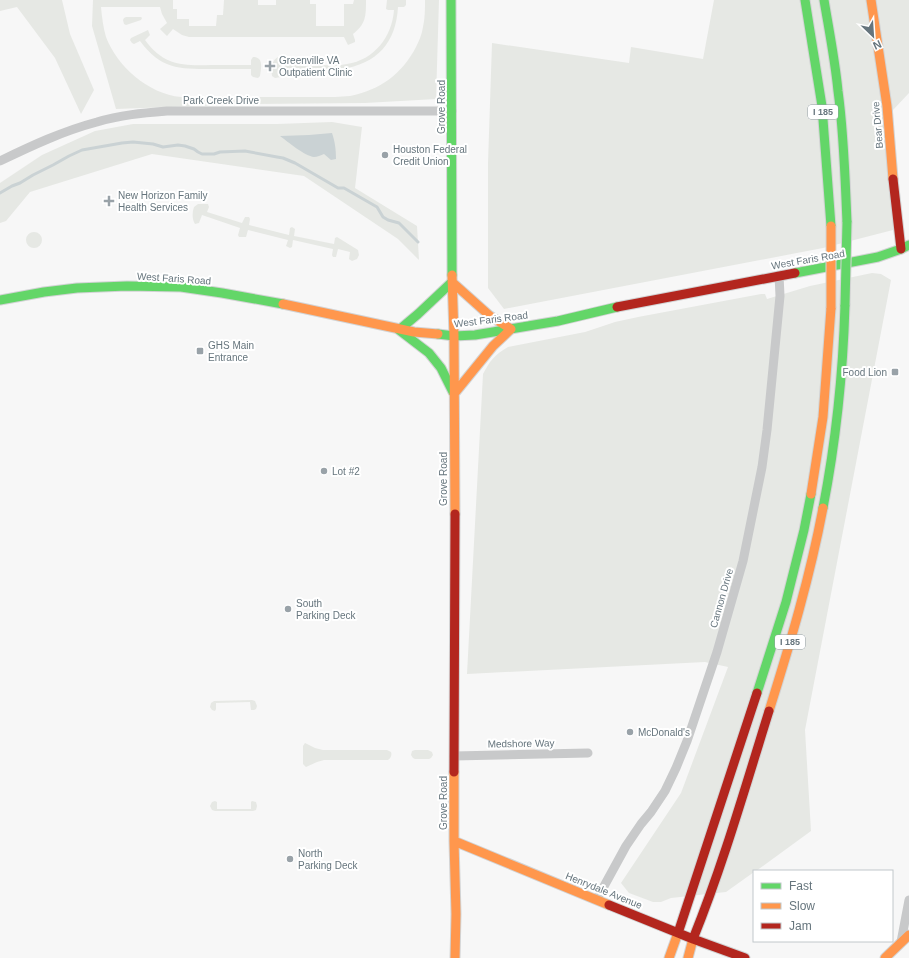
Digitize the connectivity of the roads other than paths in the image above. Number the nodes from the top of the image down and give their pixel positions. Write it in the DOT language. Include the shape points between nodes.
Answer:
graph roads {
  1 [pos="451,0"];
  2 [pos="805,0"];
  3 [pos="824,0"];
  4 [pos="871,0"];
  5 [pos="452,111"];
  6 [pos="0,161"];
  7 [pos="905,247"];
  8 [pos="779,275"];
  9 [pos="452,282"];
  10 [pos="0,300"];
  11 [pos="511,329"];
  12 [pos="400,330"];
  13 [pos="454,336"];
  14 [pos="454,394"];
  15 [pos="588,753"];
  16 [pos="454,756"];
  17 [pos="454,841"];
  18 [pos="596,899"];
  19 [pos="909,900"];
  20 [pos="678,933"];
  21 [pos="909,935"];
  22 [pos="694,939"];
  23 [pos="902,942"];
  24 [pos="455,958"];
  25 [pos="669,958"];
  26 [pos="688,958"];
  27 [pos="745,958"];
  28 [pos="885,958"];
  1 -- 5 [label="main road, Grove Road"];
  2 -- 20 [label="main road, I 185, bridge" via="822,106 831,226 830,308 823,417 804,530 786,602"];
  3 -- 22 [label="main road, I 185, bridge" via="839,94 847,222 843,355 838,408 825,501 795,626 736,818"];
  4 -- 7 [label="main road, Bear Drive" via="887,106 895,202"];
  5 -- 6 [label="street, Park Creek Drive" via="167,111 96,122 66,132"];
  5 -- 9 [label="main road, Grove Road"];
  7 -- 8 [label="main road, West Faris Road" via="878,257"];
  8 -- 11 [label="main road, West Faris Road"];
  8 -- 18 [label="street, Cannon Drive" via="780,296 767,430 744,561 687,741 666,791 626,846"];
  9 -- 11 [label="main road" via="490,316"];
  9 -- 12 [label="main road"];
  9 -- 13 [label="main road, Grove Road"];
  10 -- 12 [label="main road, West Faris Road" via="77,288 181,287 275,302"];
  11 -- 13 [label="main road, West Faris Road"];
  11 -- 14 [label="main road" via="493,346"];
  12 -- 13 [label="main road, West Faris Road"];
  12 -- 14 [label="main road" via="428,353 441,368"];
  13 -- 14 [label="main road, Grove Road"];
  14 -- 16 [label="main road, Grove Road"];
  15 -- 16 [label="street, Medshore Way"];
  16 -- 17 [label="main road, Grove Road"];
  17 -- 18 [label="main road, Henrydale Avenue"];
  17 -- 24 [label="main road, Grove Road"];
  18 -- 20 [label="main road, Henrydale Avenue"];
  19 -- 23 [label="street"];
  20 -- 22 [label="main road, Henrydale Avenue"];
  20 -- 25 [label="main road"];
  21 -- 23 [label="main road"];
  22 -- 26 [label="main road"];
  22 -- 27 [label="main road, Henrydale Avenue"];
  23 -- 28 [label="main road"];
}
